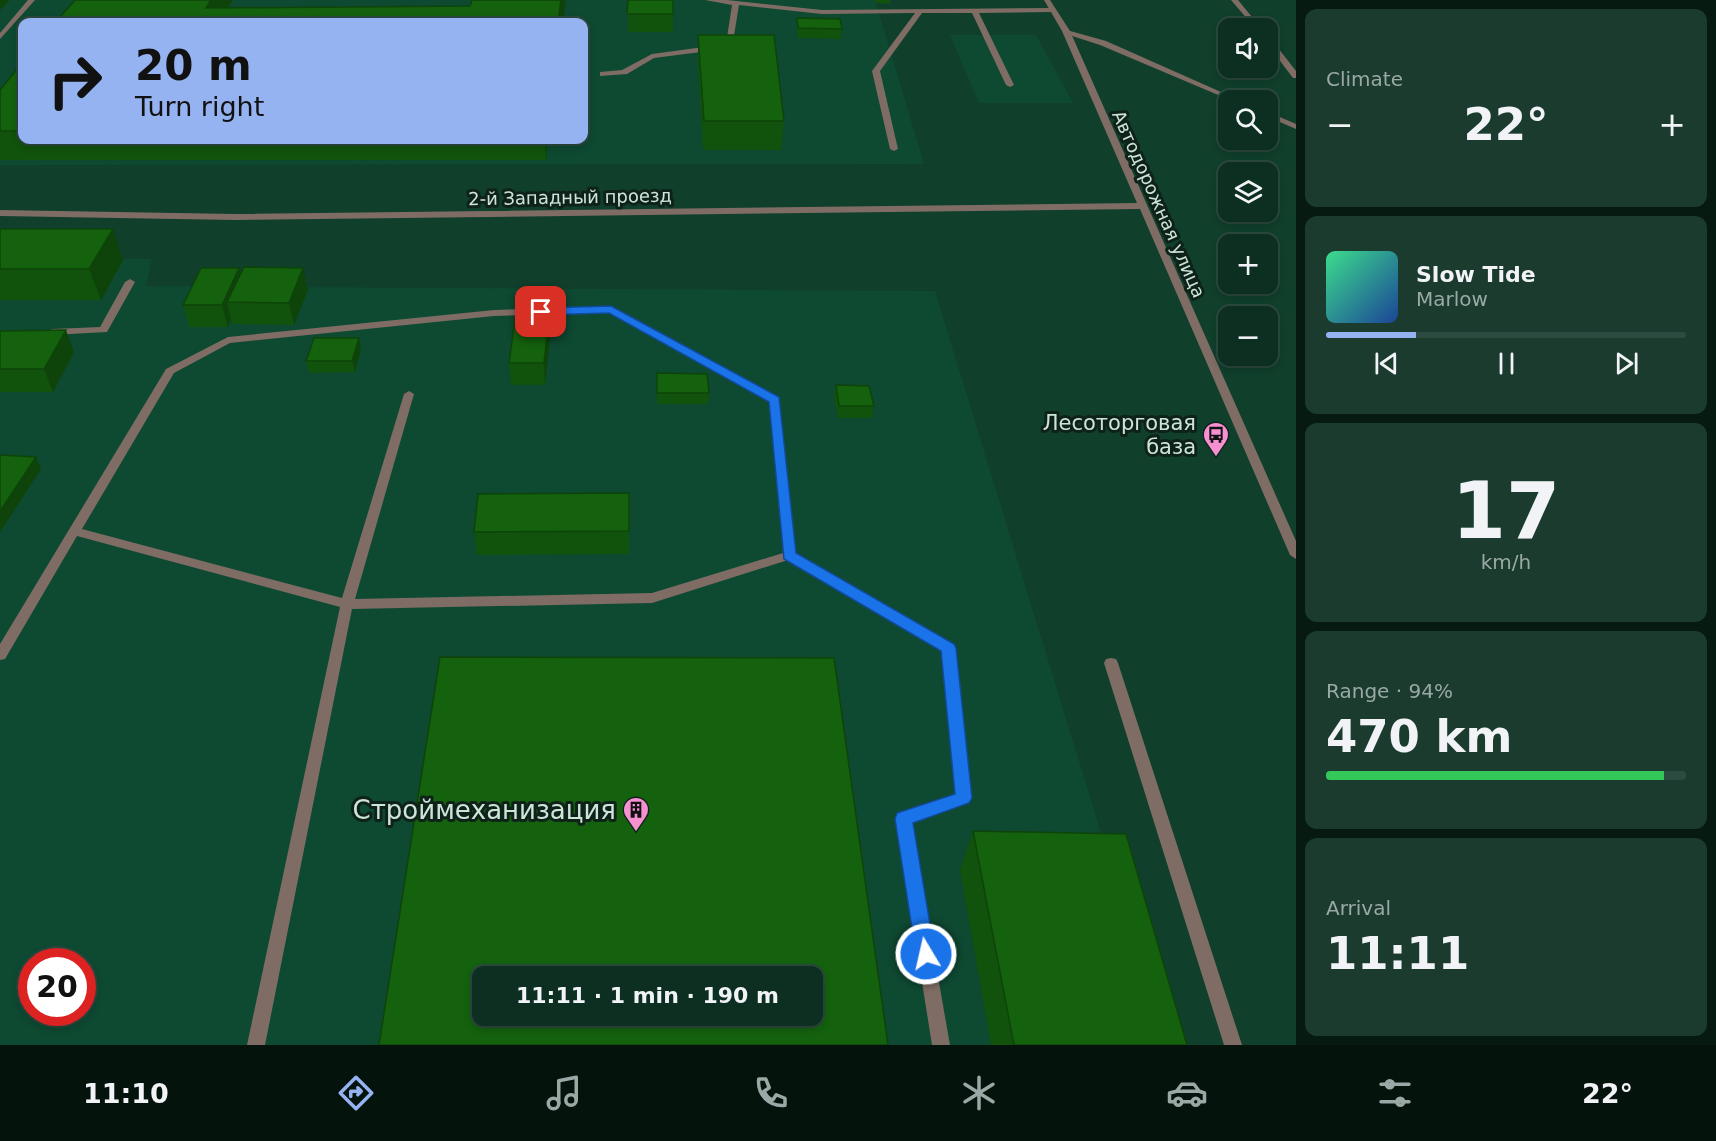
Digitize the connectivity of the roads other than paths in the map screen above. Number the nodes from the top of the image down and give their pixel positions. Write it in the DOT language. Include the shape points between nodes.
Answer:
graph roads {
  1 [pos="32,0"];
  2 [pos="708,0"];
  3 [pos="1047,0"];
  4 [pos="1234,0"];
  5 [pos="736,3"];
  6 [pos="974,10"];
  7 [pos="1053,10"];
  8 [pos="921,11"];
  9 [pos="1249,18"];
  10 [pos="1066,31"];
  11 [pos="0,37"];
  12 [pos="1278,54"];
  13 [pos="603,74"];
  14 [pos="1296,76"];
  15 [pos="1010,85"];
  16 [pos="1218,93"];
  17 [pos="1278,119"];
  18 [pos="1296,127"];
  19 [pos="894,149"];
  20 [pos="1141,206"];
  21 [pos="0,213"];
  22 [pos="130,282"];
  23 [pos="46,332"];
  24 [pos="409,394"];
  25 [pos="74,531"];
  26 [pos="789,555"];
  27 [pos="1296,555"];
  28 [pos="347,604"];
  29 [pos="0,655"];
  30 [pos="1111,663"];
  31 [pos="256,1045"];
  32 [pos="940,1045"];
  33 [pos="1233,1045"];
  1 -- 11 [label="street"];
  2 -- 5 [label="street"];
  3 -- 7 [label="street, Автодорожная улица"];
  4 -- 9 [label="street"];
  5 -- 8 [label="street" via="822,12"];
  5 -- 13 [label="street" via="729,46 651,56 624,72"];
  6 -- 7 [label="street"];
  6 -- 8 [label="street"];
  6 -- 15 [label="street"];
  7 -- 10 [label="street, Автодорожная улица"];
  8 -- 19 [label="street" via="876,71"];
  10 -- 16 [label="street"];
  10 -- 20 [label="street, Автодорожная улица"];
  12 -- 14 [label="street"];
  17 -- 18 [label="street"];
  20 -- 21 [label="street, 2-й Западный проезд" via="235,217"];
  20 -- 27 [label="street, Автодорожная улица"];
  22 -- 23 [label="street" via="103,330"];
  24 -- 28 [label="street"];
  25 -- 26 [label="street" via="170,371 228,340 494,313 611,309 775,400"];
  25 -- 28 [label="street"];
  25 -- 29 [label="street"];
  26 -- 28 [label="street" via="652,598"];
  26 -- 32 [label="street" via="949,648 963,798 903,819"];
  28 -- 31 [label="street"];
  30 -- 33 [label="street"];
}
